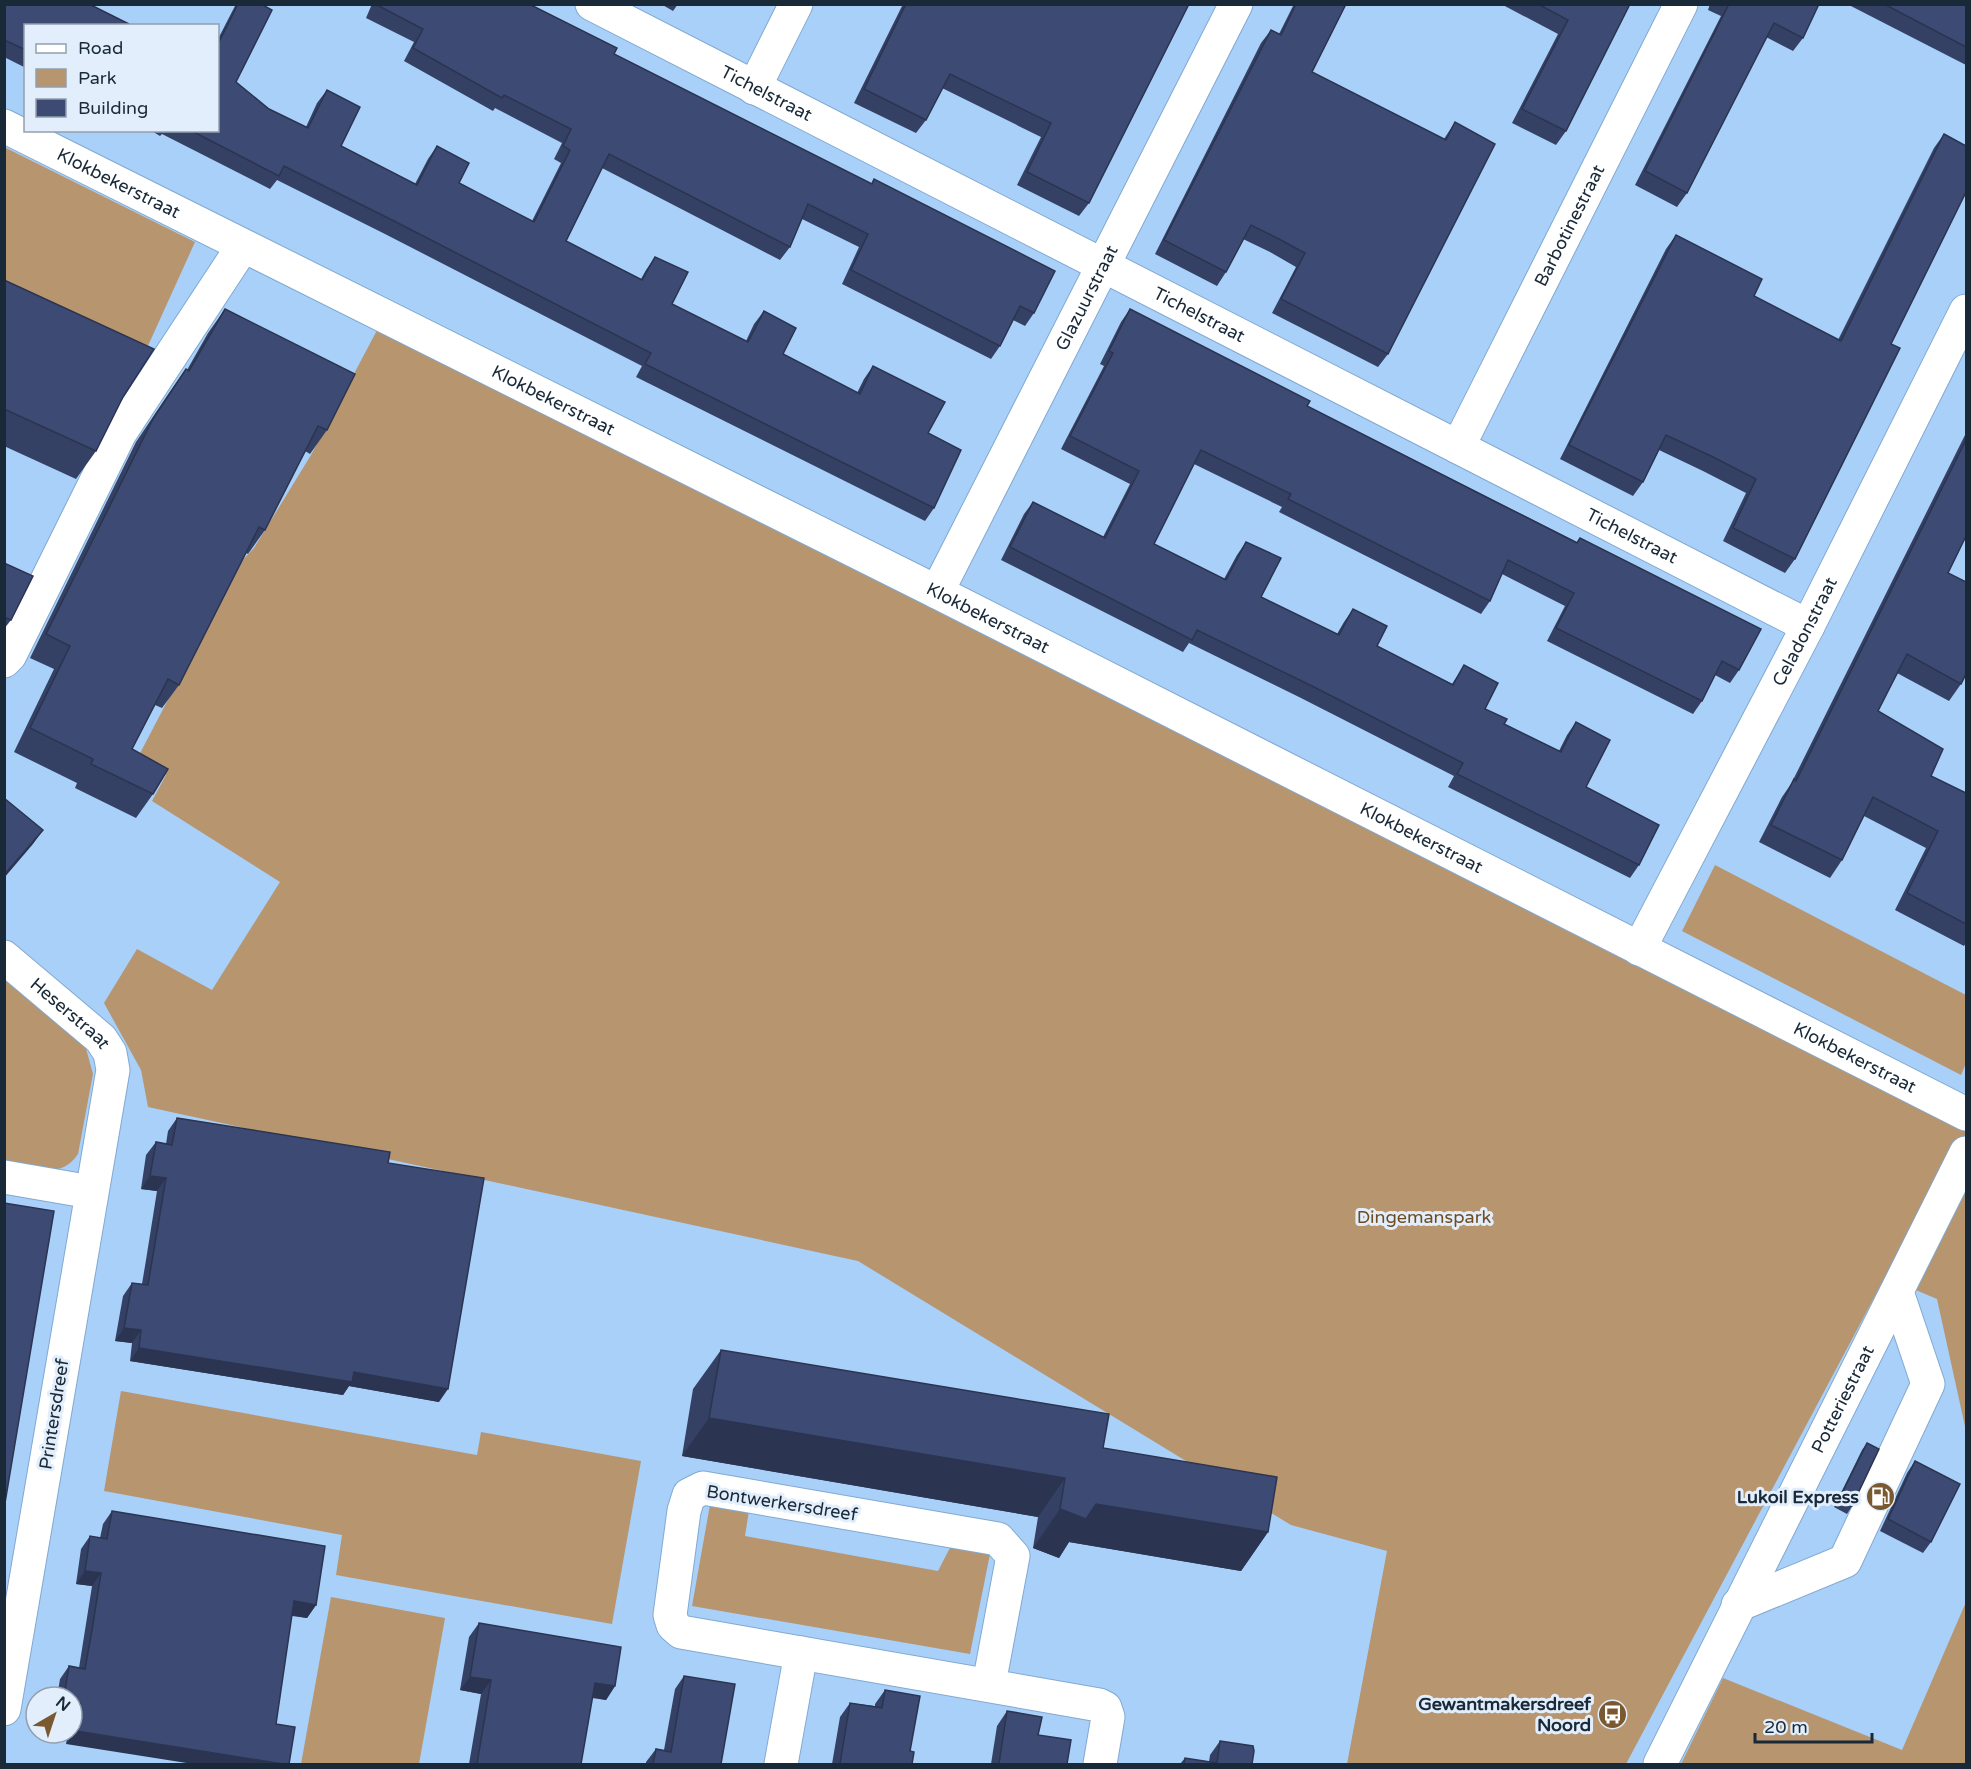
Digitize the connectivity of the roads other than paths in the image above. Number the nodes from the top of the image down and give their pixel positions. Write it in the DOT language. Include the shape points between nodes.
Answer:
graph roads {
  1 [pos="592,4"];
  2 [pos="796,4"];
  3 [pos="1236,4"];
  4 [pos="1681,4"];
  5 [pos="754,88"];
  6 [pos="4,126"];
  7 [pos="243,246"];
  8 [pos="1103,266"];
  9 [pos="1966,311"];
  10 [pos="1458,447"];
  11 [pos="937,592"];
  12 [pos="1808,626"];
  13 [pos="4,661"];
  14 [pos="1639,949"];
  15 [pos="4,957"];
  16 [pos="1966,1114"];
  17 [pos="105,1120"];
  18 [pos="1966,1153"];
  19 [pos="4,1177"];
  20 [pos="91,1192"];
  21 [pos="1897,1293"];
  22 [pos="1738,1605"];
  23 [pos="801,1653"];
  24 [pos="989,1684"];
  25 [pos="4,1709"];
  26 [pos="781,1764"];
  27 [pos="1100,1764"];
  28 [pos="1660,1764"];
  1 -- 5 [label="street, Tichelstraat"];
  2 -- 5 [label="street"];
  3 -- 8 [label="street, Glazuurstraat"];
  4 -- 10 [label="street, Barbotinestraat"];
  5 -- 8 [label="street, Tichelstraat"];
  6 -- 7 [label="street, Klokbekerstraat"];
  7 -- 11 [label="street, Klokbekerstraat"];
  7 -- 13 [label="street" via="120,433"];
  8 -- 10 [label="street, Tichelstraat"];
  8 -- 11 [label="street, Glazuurstraat"];
  9 -- 12 [label="street, Celadonstraat"];
  10 -- 12 [label="street, Tichelstraat"];
  11 -- 14 [label="street, Klokbekerstraat"];
  12 -- 14 [label="street, Celadonstraat"];
  14 -- 16 [label="street, Klokbekerstraat"];
  15 -- 17 [label="street, Heserstraat" via="101,1039 110,1053 112,1070"];
  17 -- 20 [label="street, Printersdreef"];
  18 -- 21 [label="street, Potteriestraat"];
  19 -- 20 [label="street"];
  20 -- 25 [label="street, Printersdreef"];
  21 -- 22 [label="street, Potteriestraat"];
  21 -- 22 [label="street" via="1928,1384 1845,1561"];
  22 -- 28 [label="street, Potteriestraat"];
  23 -- 24 [label="street, Bontwerkersdreef"];
  23 -- 24 [label="street, Bontwerkersdreef" via="681,1632 673,1625 670,1615 689,1495 703,1488 998,1539 1013,1556"];
  23 -- 26 [label="street"];
  24 -- 27 [label="street, Bontwerkersdreef" via="1105,1708 1108,1717"];
}
